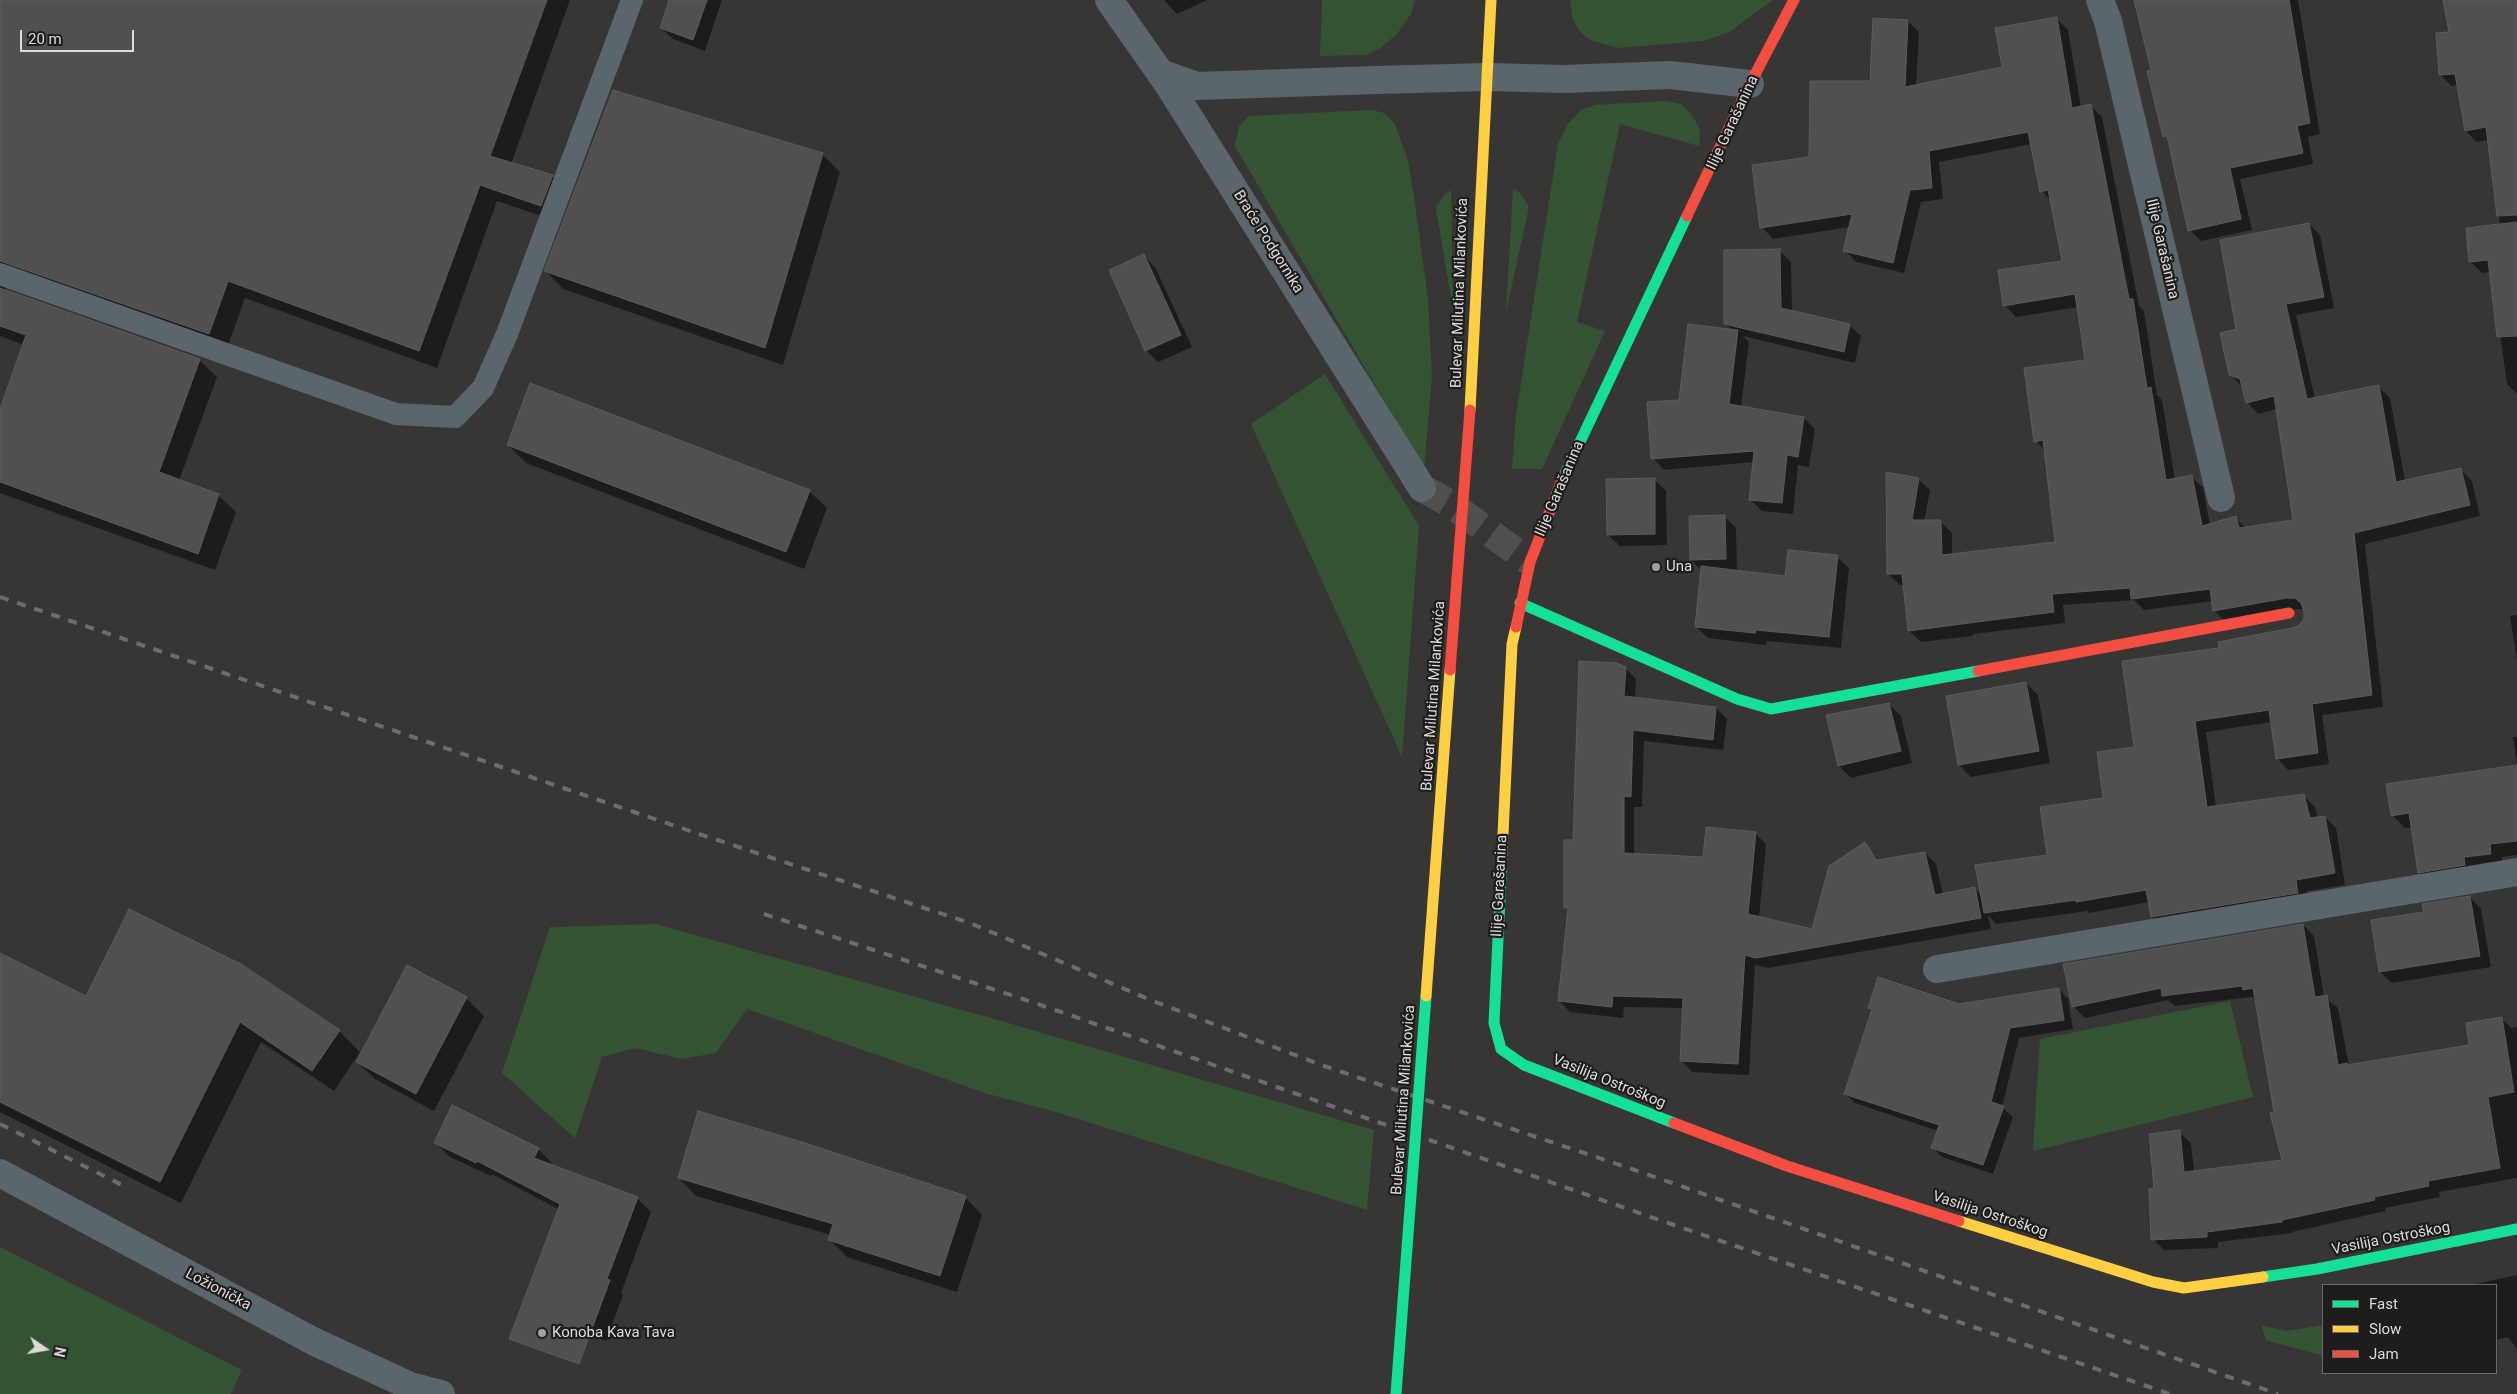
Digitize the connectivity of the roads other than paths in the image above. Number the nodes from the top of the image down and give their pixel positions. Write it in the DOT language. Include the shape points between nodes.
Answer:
graph roads {
  1 [pos="632,0"];
  2 [pos="1109,0"];
  3 [pos="1491,0"];
  4 [pos="1794,0"];
  5 [pos="2100,0"];
  6 [pos="1160,73"];
  7 [pos="1488,77"];
  8 [pos="1750,84"];
  9 [pos="0,274"];
  10 [pos="1422,488"];
  11 [pos="2221,498"];
  12 [pos="1520,603"];
  13 [pos="2289,613"];
  14 [pos="2517,872"];
  15 [pos="1937,969"];
  16 [pos="1494,1023"];
  17 [pos="0,1173"];
  18 [pos="2517,1229"];
  19 [pos="441,1394"];
  20 [pos="1396,1394"];
  1 -- 9 [label="lane" via="507,334 483,388 455,417 396,414"];
  2 -- 6 [label="street, Braće Podgornika"];
  3 -- 7 [label="street, Bulevar Milutina Milankovića"];
  4 -- 8 [label="street, Ilije Garašanina"];
  5 -- 11 [label="street, Ilije Garašanina" via="2108,21"];
  6 -- 7 [label="street" via="1197,86"];
  6 -- 10 [label="street, Braće Podgornika"];
  7 -- 8 [label="street" via="1564,79 1670,75"];
  7 -- 20 [label="street, Bulevar Milutina Milankovića, bridge" via="1470,410"];
  8 -- 12 [label="street, Ilije Garašanina" via="1553,499 1530,562"];
  12 -- 13 [label="street" via="1737,699 1770,709"];
  12 -- 16 [label="street, Ilije Garašanina" via="1512,644"];
  14 -- 15 [label="street"];
  16 -- 18 [label="street, Vasilija Ostroškog" via="1501,1049 1511,1058 1666,1121 1787,1166 2153,1282 2184,1288 2224,1283 2317,1269"];
  17 -- 19 [label="street, Ložionička" via="313,1341 410,1386"];
}
